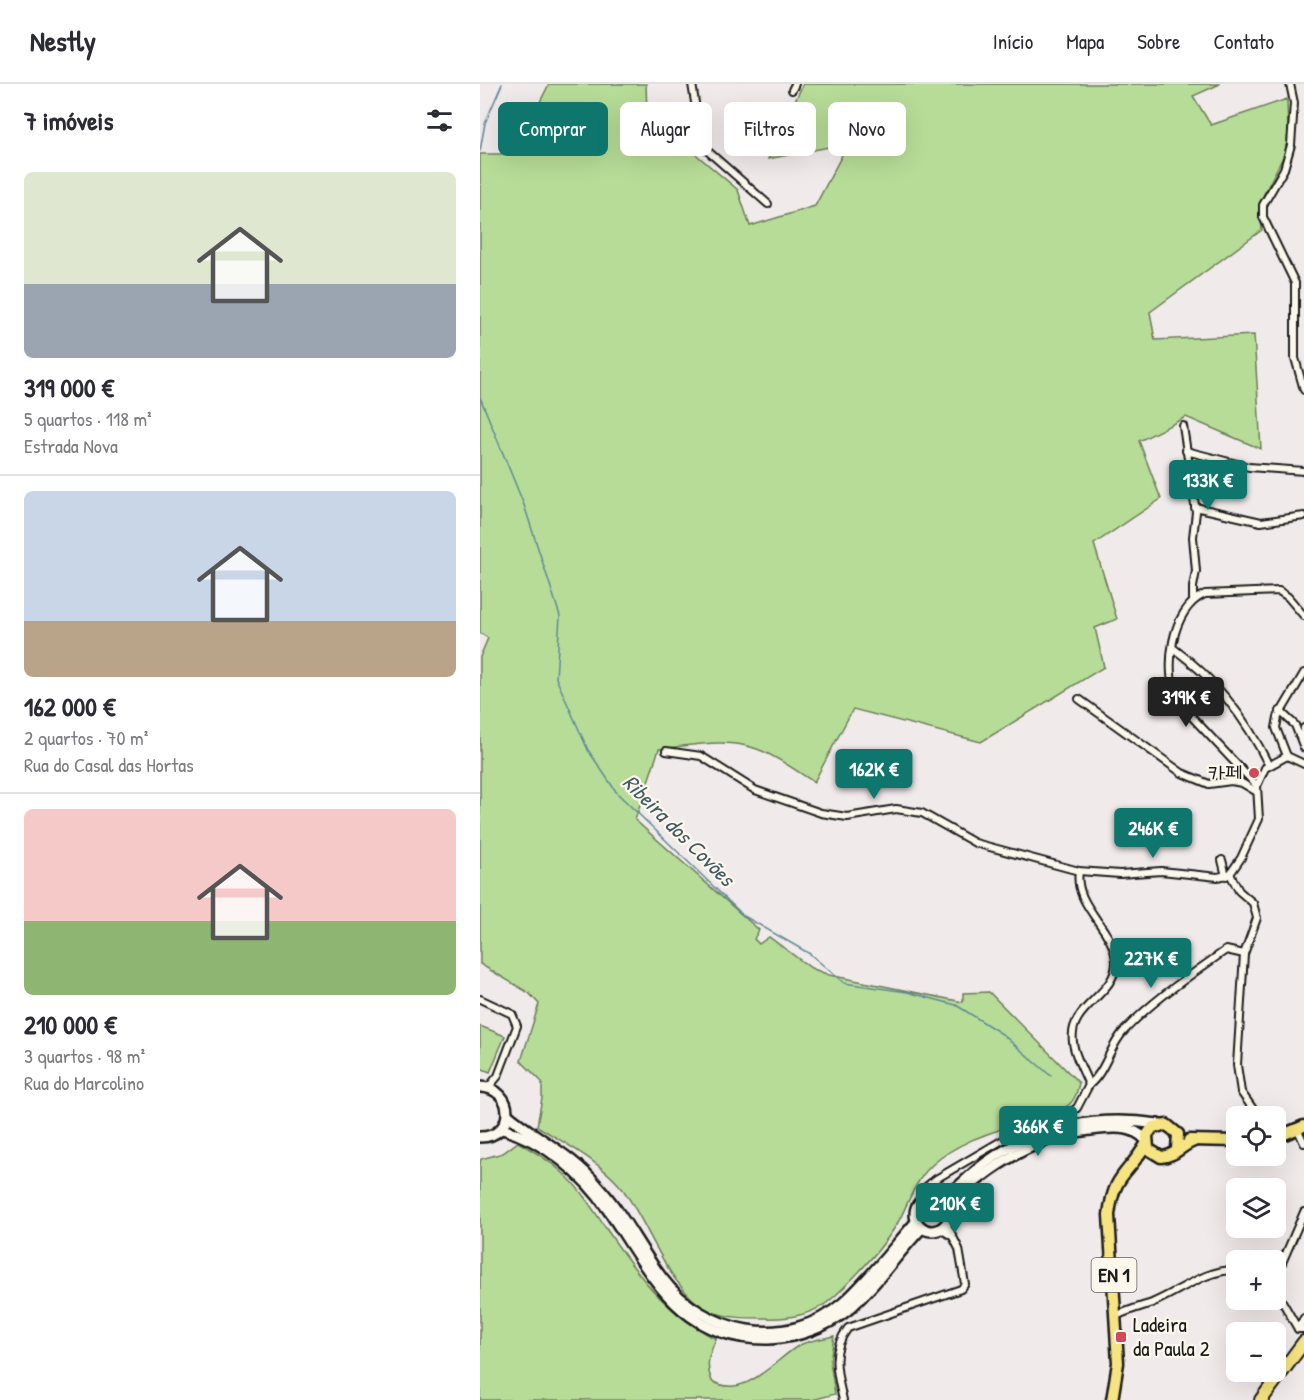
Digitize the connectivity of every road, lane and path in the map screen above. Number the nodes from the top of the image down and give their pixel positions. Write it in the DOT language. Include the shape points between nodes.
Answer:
graph roads {
  1 [pos="692,84"];
  2 [pos="1290,84"];
  3 [pos="768,204"];
  4 [pos="1304,390"];
  5 [pos="1183,426"];
  6 [pos="1186,451"];
  7 [pos="1304,471"];
  8 [pos="1195,507"];
  9 [pos="1304,516"];
  10 [pos="1193,599"];
  11 [pos="1304,616"];
  12 [pos="1173,648"];
  13 [pos="1304,673"];
  14 [pos="1079,699"];
  15 [pos="1280,711"];
  16 [pos="1304,728"];
  17 [pos="1304,736"];
  18 [pos="1304,748"];
  19 [pos="666,752"];
  20 [pos="1287,756"];
  21 [pos="1268,764"];
  22 [pos="1304,764"];
  23 [pos="1257,789"];
  24 [pos="1222,860"];
  25 [pos="1079,870"];
  26 [pos="1228,875"];
  27 [pos="1244,954"];
  28 [pos="480,999"];
  29 [pos="498,1076"];
  30 [pos="1089,1085"];
  31 [pos="484,1087"];
  32 [pos="498,1092"];
  33 [pos="1251,1106"];
  34 [pos="508,1115"];
  35 [pos="1158,1124"];
  36 [pos="1302,1126"];
  37 [pos="1286,1128"];
  38 [pos="502,1129"];
  39 [pos="1286,1133"];
  40 [pos="1178,1134"];
  41 [pos="480,1137"];
  42 [pos="1146,1142"];
  43 [pos="1194,1142"];
  44 [pos="1226,1142"];
  45 [pos="1304,1143"];
  46 [pos="1178,1149"];
  47 [pos="1156,1156"];
  48 [pos="1137,1159"];
  49 [pos="931,1184"];
  50 [pos="921,1200"];
  51 [pos="941,1201"];
  52 [pos="1304,1212"];
  53 [pos="919,1225"];
  54 [pos="943,1226"];
  55 [pos="1286,1254"];
  56 [pos="1226,1271"];
  57 [pos="1286,1309"];
  58 [pos="1116,1316"];
  59 [pos="1304,1318"];
  60 [pos="1302,1337"];
  61 [pos="843,1400"];
  62 [pos="1112,1400"];
  63 [pos="1261,1400"];
  1 -- 3 [label="street" via="702,146"];
  2 -- 4 [label="street" via="1294,103 1291,145 1284,169 1263,205 1263,217 1295,283 1295,358"];
  5 -- 6 [label="street"];
  6 -- 7 [label="street" via="1242,466"];
  6 -- 8 [label="street"];
  8 -- 9 [label="street" via="1261,522"];
  8 -- 10 [label="street"];
  10 -- 11 [label="street" via="1205,594 1279,591"];
  10 -- 12 [label="street"];
  12 -- 21 [label="street" via="1229,700"];
  12 -- 23 [label="street" via="1170,668 1178,701"];
  13 -- 15 [label="street"];
  14 -- 23 [label="street" via="1182,773 1209,784 1231,781"];
  15 -- 18 [label="street" via="1295,725"];
  15 -- 20 [label="street" via="1276,728"];
  16 -- 17 [label="street"];
  19 -- 25 [label="street" via="701,756 755,790 821,813 847,817 896,809 922,813 975,843"];
  20 -- 21 [label="street"];
  20 -- 22 [label="street"];
  21 -- 23 [label="street"];
  23 -- 26 [label="street" via="1259,819"];
  24 -- 26 [label="street"];
  25 -- 26 [label="street"];
  25 -- 30 [label="street" via="1081,892 1114,951 1116,964 1112,978 1079,1014 1073,1029 1073,1044"];
  26 -- 27 [label="street" via="1253,903 1257,918"];
  27 -- 30 [label="street" via="1226,950 1157,1000 1122,1033 1099,1077"];
  27 -- 33 [label="street" via="1237,1075 1241,1092"];
  28 -- 29 [label="street" via="516,1020 515,1035"];
  29 -- 31 [label="street"];
  29 -- 32 [label="street"];
  30 -- 49 [label="street" via="1077,1108 1065,1116 1013,1134"];
  31 -- 32 [label="street"];
  32 -- 34 [label="street"];
  34 -- 38 [label="street"];
  34 -- 53 [label="street" via="572,1160 596,1183 662,1279 681,1299 706,1318 736,1329 779,1331 819,1319 842,1303"];
  35 -- 40 [label="main road" via="1167,1125"];
  35 -- 42 [label="main road" via="1149,1130"];
  35 -- 51 [label="street" via="1109,1121 1056,1128 1008,1148"];
  36 -- 37 [label="street"];
  36 -- 39 [label="main road"];
  36 -- 45 [label="street"];
  38 -- 41 [label="street"];
  38 -- 53 [label="street" via="540,1146 591,1188 656,1284 675,1305 702,1324 734,1335 780,1338 822,1326 848,1309"];
  40 -- 43 [label="main road"];
  40 -- 46 [label="main road"];
  42 -- 47 [label="main road"];
  42 -- 48 [label="main road, EN 1"];
  42 -- 51 [label="street" via="1138,1132 1125,1128 1083,1130 1059,1136 1012,1155 970,1186"];
  43 -- 44 [label="main road"];
  43 -- 46 [label="main road"];
  46 -- 47 [label="main road" via="1170,1156"];
  47 -- 48 [label="main road"];
  48 -- 58 [label="main road, EN 1" via="1124,1170 1112,1192 1109,1215"];
  49 -- 50 [label="street"];
  49 -- 51 [label="street"];
  50 -- 51 [label="street"];
  50 -- 53 [label="street" via="915,1212"];
  51 -- 54 [label="street"];
  52 -- 55 [label="street"];
  53 -- 54 [label="street" via="931,1231"];
  54 -- 61 [label="street" via="959,1249 965,1284 961,1289 848,1328 835,1366"];
  56 -- 58 [label="street"];
  57 -- 60 [label="street"];
  58 -- 62 [label="main road, EN 1" via="1119,1363"];
  59 -- 60 [label="street"];
  60 -- 63 [label="highway"];
}
